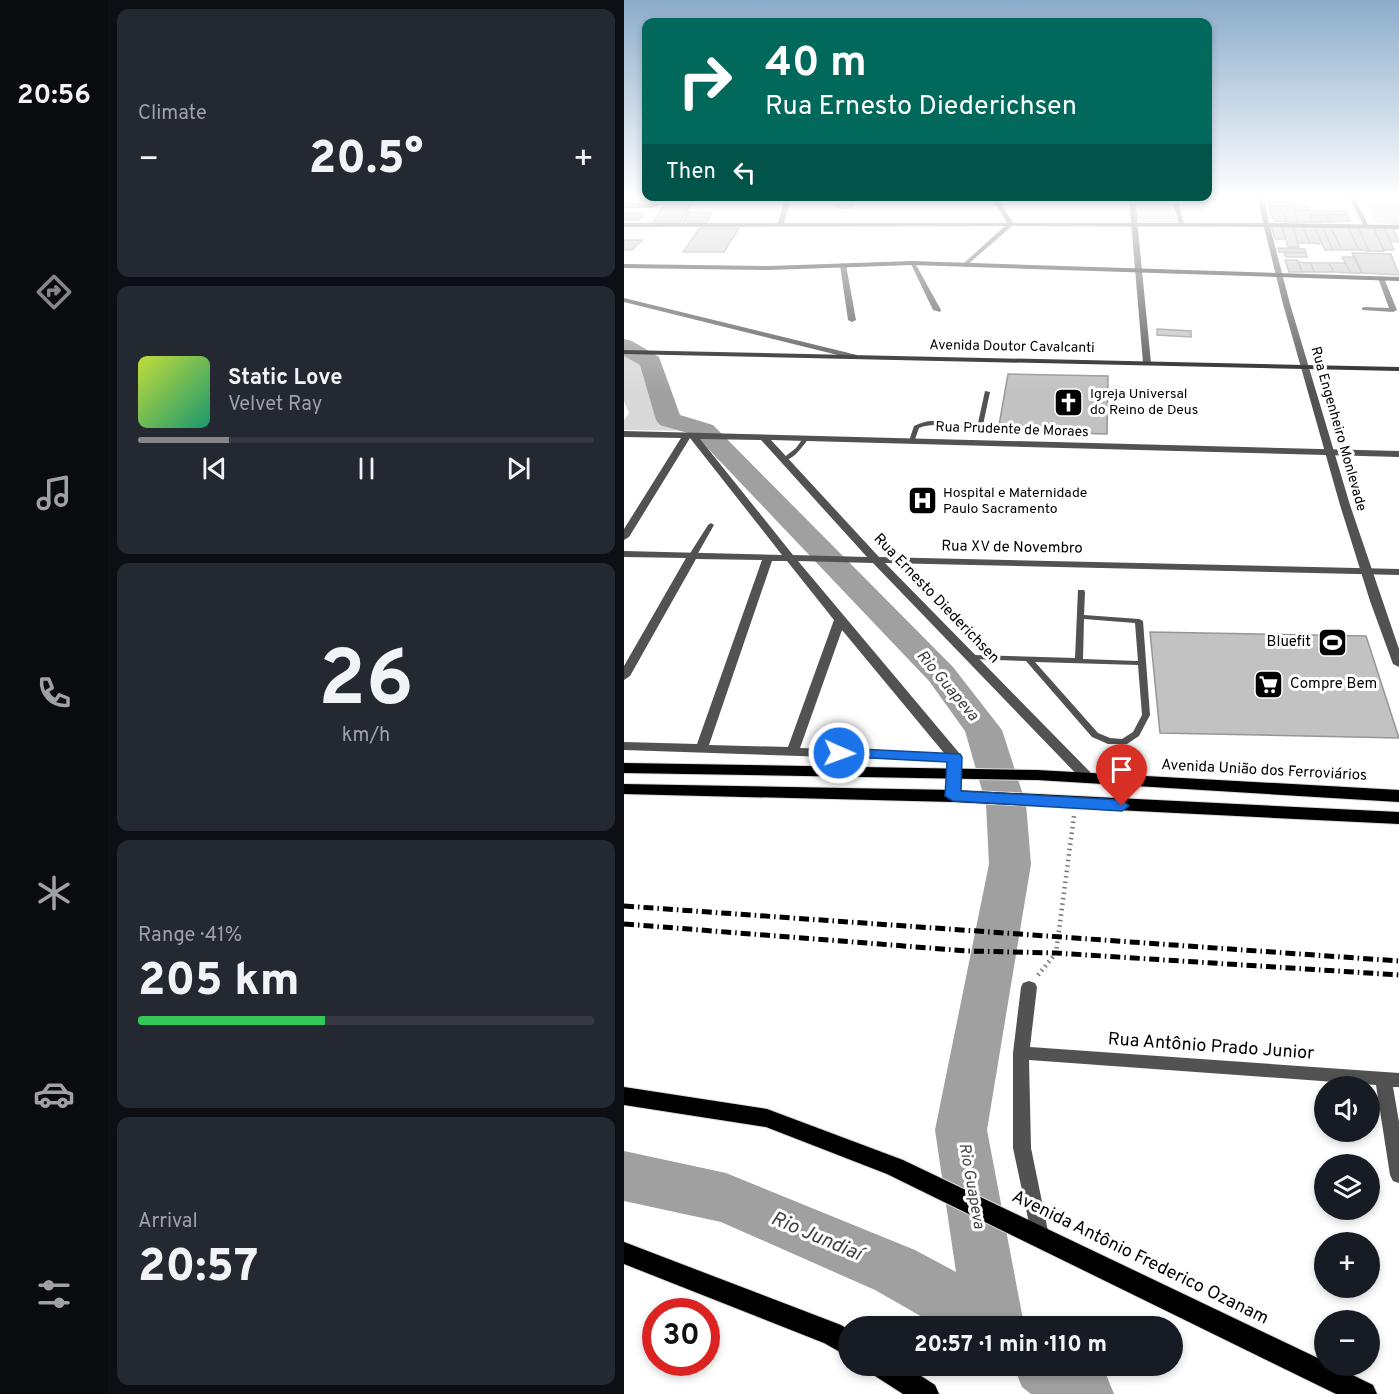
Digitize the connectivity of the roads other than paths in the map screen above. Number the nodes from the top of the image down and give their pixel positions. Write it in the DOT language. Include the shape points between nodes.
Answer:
graph roads {
  1 [pos="910,263"];
  2 [pos="912,263"];
  3 [pos="915,263"];
  4 [pos="1137,263"];
  5 [pos="1276,263"];
  6 [pos="966,264"];
  7 [pos="843,265"];
  8 [pos="624,266"];
  9 [pos="1138,270"];
  10 [pos="1279,274"];
  11 [pos="1381,278"];
  12 [pos="1399,279"];
  13 [pos="624,300"];
  14 [pos="1364,309"];
  15 [pos="937,310"];
  16 [pos="852,320"];
  17 [pos="624,352"];
  18 [pos="854,357"];
  19 [pos="1147,363"];
  20 [pos="1305,366"];
  21 [pos="1399,369"];
  22 [pos="987,392"];
  23 [pos="624,434"];
  24 [pos="690,436"];
  25 [pos="763,437"];
  26 [pos="806,438"];
  27 [pos="912,441"];
  28 [pos="1330,452"];
  29 [pos="1399,454"];
  30 [pos="784,460"];
  31 [pos="711,525"];
  32 [pos="624,537"];
  33 [pos="624,554"];
  34 [pos="693,555"];
  35 [pos="768,558"];
  36 [pos="792,558"];
  37 [pos="876,560"];
  38 [pos="1366,571"];
  39 [pos="1399,572"];
  40 [pos="1081,591"];
  41 [pos="1081,617"];
  42 [pos="840,620"];
  43 [pos="972,657"];
  44 [pos="1030,661"];
  45 [pos="1079,661"];
  46 [pos="1141,663"];
  47 [pos="1399,664"];
  48 [pos="624,676"];
  49 [pos="624,746"];
  50 [pos="702,748"];
  51 [pos="793,751"];
  52 [pos="624,768"];
  53 [pos="957,768"];
  54 [pos="1090,780"];
  55 [pos="624,789"];
  56 [pos="953,796"];
  57 [pos="1399,796"];
  58 [pos="1399,818"];
  59 [pos="1029,987"];
  60 [pos="1021,1053"];
  61 [pos="1391,1079"];
  62 [pos="624,1096"];
  63 [pos="1399,1175"];
  64 [pos="1040,1236"];
  65 [pos="624,1253"];
  66 [pos="838,1338"];
  67 [pos="898,1376"];
  68 [pos="926,1394"];
  69 [pos="1364,1394"];
  1 -- 7 [label="main road"];
  2 -- 15 [label="street"];
  3 -- 6 [label="main road"];
  4 -- 9 [label="street"];
  5 -- 10 [label="street, Rua Engenheiro Monlevade"];
  6 -- 9 [label="main road"];
  7 -- 8 [label="main road"];
  7 -- 16 [label="street"];
  9 -- 10 [label="main road"];
  9 -- 19 [label="street"];
  10 -- 11 [label="main road"];
  10 -- 20 [label="street, Rua Engenheiro Monlevade"];
  11 -- 12 [label="main road"];
  11 -- 14 [label="street" via="1393,310"];
  13 -- 18 [label="street"];
  17 -- 18 [label="main road, Avenida Doutor Cavalcanti"];
  18 -- 19 [label="main road, Avenida Doutor Cavalcanti"];
  19 -- 20 [label="main road, Avenida Doutor Cavalcanti"];
  20 -- 21 [label="main road, Avenida Doutor Cavalcanti"];
  20 -- 28 [label="street, Rua Engenheiro Monlevade"];
  22 -- 27 [label="lane" via="978,426 923,423 916,427"];
  23 -- 24 [label="street, Rua Prudente de Moraes"];
  24 -- 25 [label="street, Rua Prudente de Moraes"];
  24 -- 32 [label="street"];
  24 -- 36 [label="street"];
  25 -- 26 [label="street, Rua Prudente de Moraes"];
  25 -- 30 [label="street, Rua Ernesto Diederichsen"];
  26 -- 27 [label="street, Rua Prudente de Moraes"];
  26 -- 30 [label="lane"];
  27 -- 28 [label="street, Rua Prudente de Moraes"];
  28 -- 29 [label="street, Rua Prudente de Moraes"];
  28 -- 38 [label="street, Rua Engenheiro Monlevade"];
  30 -- 37 [label="street, Rua Ernesto Diederichsen"];
  31 -- 34 [label="lane"];
  33 -- 34 [label="street, Rua XV de Novembro"];
  34 -- 35 [label="street, Rua XV de Novembro"];
  34 -- 48 [label="street"];
  35 -- 36 [label="street, Rua XV de Novembro"];
  35 -- 50 [label="street"];
  36 -- 37 [label="street, Rua XV de Novembro"];
  36 -- 42 [label="street"];
  37 -- 38 [label="street, Rua XV de Novembro"];
  37 -- 43 [label="street, Rua Ernesto Diederichsen"];
  38 -- 39 [label="street, Rua XV de Novembro"];
  38 -- 47 [label="street, Rua Engenheiro Monlevade"];
  40 -- 41 [label="lane"];
  41 -- 45 [label="lane"];
  41 -- 46 [label="lane" via="1140,621"];
  42 -- 51 [label="street"];
  42 -- 53 [label="street"];
  43 -- 44 [label="lane"];
  43 -- 54 [label="street, Rua Ernesto Diederichsen"];
  44 -- 45 [label="lane"];
  44 -- 46 [label="lane" via="1095,735 1124,742 1136,734 1146,715"];
  45 -- 46 [label="lane"];
  49 -- 50 [label="street"];
  50 -- 51 [label="street"];
  51 -- 53 [label="street"];
  52 -- 53 [label="main road, Avenida União dos Ferroviários"];
  53 -- 54 [label="main road, Avenida União dos Ferroviários"];
  53 -- 56 [label="street"];
  54 -- 57 [label="main road, Avenida União dos Ferroviários"];
  55 -- 56 [label="main road"];
  56 -- 58 [label="main road"];
  59 -- 60 [label="street"];
  60 -- 61 [label="street, Rua Antônio Prado Junior"];
  60 -- 64 [label="street" via="1022,1148"];
  61 -- 63 [label="street"];
  62 -- 64 [label="main road, Avenida Antônio Frederico Ozanam" via="767,1118 895,1167"];
  64 -- 69 [label="main road, Avenida Antônio Frederico Ozanam"];
  65 -- 66 [label="main road"];
  67 -- 68 [label="main road"];
}
